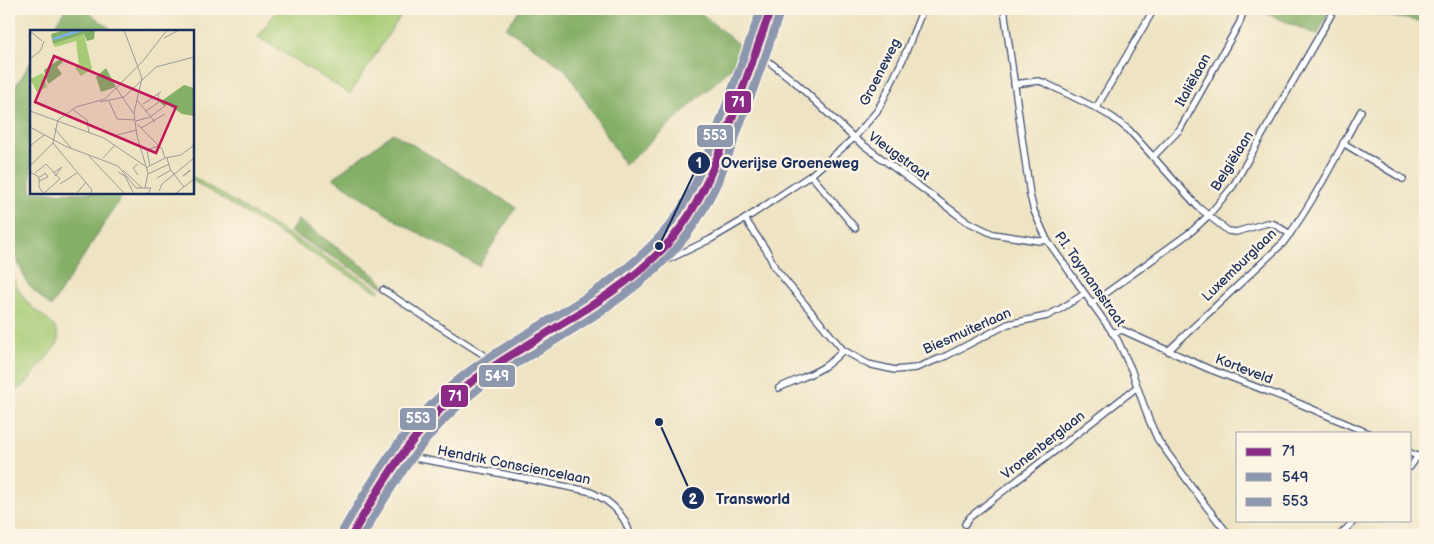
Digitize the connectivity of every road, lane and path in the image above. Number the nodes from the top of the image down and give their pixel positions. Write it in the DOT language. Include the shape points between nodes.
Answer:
graph roads {
  1 [pos="771,9"];
  2 [pos="923,9"];
  3 [pos="1004,9"];
  4 [pos="1154,9"];
  5 [pos="1244,9"];
  6 [pos="1331,16"];
  7 [pos="755,54"];
  8 [pos="1014,84"];
  9 [pos="1096,108"];
  10 [pos="1361,111"];
  11 [pos="854,138"];
  12 [pos="1342,143"];
  13 [pos="1153,157"];
  14 [pos="811,175"];
  15 [pos="1403,179"];
  16 [pos="1208,216"];
  17 [pos="745,219"];
  18 [pos="855,228"];
  19 [pos="1290,234"];
  20 [pos="1047,240"];
  21 [pos="648,263"];
  22 [pos="383,290"];
  23 [pos="1084,294"];
  24 [pos="1091,304"];
  25 [pos="1112,333"];
  26 [pos="843,350"];
  27 [pos="1168,351"];
  28 [pos="498,364"];
  29 [pos="1137,387"];
  30 [pos="779,388"];
  31 [pos="1366,432"];
  32 [pos="402,452"];
  33 [pos="1412,454"];
  34 [pos="1418,456"];
  35 [pos="1425,459"];
  36 [pos="1412,464"];
  37 [pos="1353,522"];
  38 [pos="965,524"];
  39 [pos="352,535"];
  40 [pos="630,535"];
  41 [pos="1228,535"];
  42 [pos="1340,535"];
  1 -- 7 [label="street"];
  2 -- 11 [label="street, Groeneweg" via="882,102"];
  3 -- 8 [label="street, P.I. Taymansstraat"];
  4 -- 9 [label="street"];
  5 -- 13 [label="street, Italiëlaan" via="1240,22 1180,130"];
  6 -- 16 [label="street, Belgiëlaan" via="1233,186"];
  7 -- 11 [label="street, Vleugstraat" via="795,82"];
  7 -- 21 [label="street" via="711,175 693,210 671,240"];
  8 -- 9 [label="street" via="1038,81"];
  8 -- 20 [label="street, P.I. Taymansstraat" via="1030,195"];
  9 -- 13 [label="street" via="1129,130"];
  10 -- 12 [label="street, Luxemburglaan"];
  11 -- 14 [label="street, Groeneweg"];
  11 -- 20 [label="street, Vleugstraat" via="966,221 993,234"];
  12 -- 15 [label="street"];
  12 -- 19 [label="street, Luxemburglaan"];
  13 -- 16 [label="street"];
  14 -- 17 [label="street, Groeneweg"];
  14 -- 18 [label="street"];
  16 -- 19 [label="street" via="1228,231 1236,232 1267,223"];
  16 -- 24 [label="street, Belgiëlaan" via="1165,252"];
  17 -- 21 [label="street, Groeneweg" via="661,263"];
  17 -- 26 [label="street, Biesmuiterlaan" via="775,268"];
  19 -- 27 [label="street, Luxemburglaan"];
  20 -- 23 [label="street, P.I. Taymansstraat"];
  21 -- 28 [label="street" via="587,308"];
  22 -- 28 [label="street"];
  23 -- 24 [label="street, P.I. Taymansstraat"];
  23 -- 26 [label="street, Biesmuiterlaan" via="1047,316 1008,324 916,368 895,370 868,364"];
  24 -- 25 [label="street, P.I. Taymansstraat"];
  25 -- 27 [label="street, Korteveld" via="1122,330"];
  25 -- 29 [label="street, P.I. Taymansstraat"];
  26 -- 30 [label="street" via="830,364 812,375"];
  27 -- 31 [label="street, Korteveld"];
  28 -- 32 [label="street" via="447,402"];
  29 -- 38 [label="street, Vronenberglaan"];
  29 -- 41 [label="street, P.I. Taymansstraat" via="1158,440"];
  32 -- 39 [label="street"];
  32 -- 40 [label="street, Hendrik Consciencelaan" via="415,458 588,491 611,504"];
  33 -- 34 [label="street"];
  34 -- 35 [label="street"];
  34 -- 36 [label="street"];
  37 -- 42 [label="street"];
}
